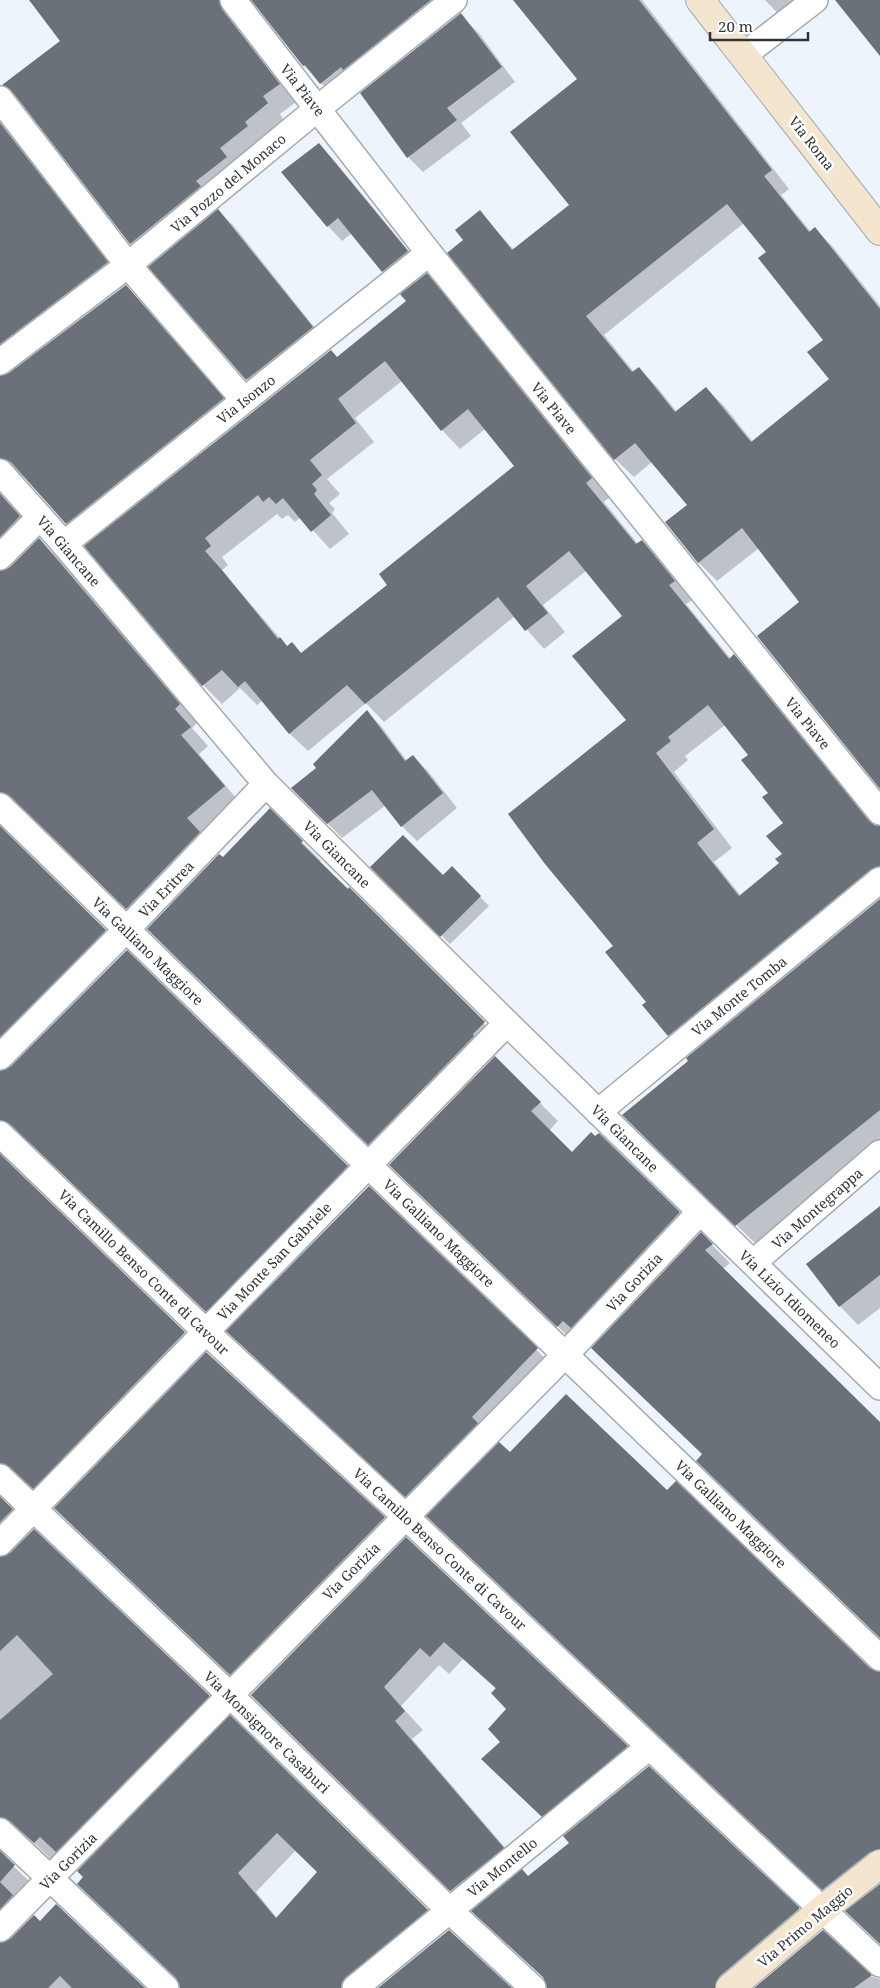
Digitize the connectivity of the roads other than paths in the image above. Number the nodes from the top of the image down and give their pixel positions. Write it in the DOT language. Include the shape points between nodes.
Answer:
graph roads {
  1 [pos="233,0"];
  2 [pos="454,0"];
  3 [pos="700,0"];
  4 [pos="815,0"];
  5 [pos="744,55"];
  6 [pos="0,99"];
  7 [pos="317,109"];
  8 [pos="880,231"];
  9 [pos="429,254"];
  10 [pos="128,265"];
  11 [pos="0,362"];
  12 [pos="244,400"];
  13 [pos="0,472"];
  14 [pos="40,517"];
  15 [pos="64,544"];
  16 [pos="0,557"];
  17 [pos="266,784"];
  18 [pos="0,806"];
  19 [pos="880,812"];
  20 [pos="880,880"];
  21 [pos="126,930"];
  22 [pos="507,1023"];
  23 [pos="0,1057"];
  24 [pos="598,1112"];
  25 [pos="0,1134"];
  26 [pos="880,1153"];
  27 [pos="368,1165"];
  28 [pos="700,1212"];
  29 [pos="754,1262"];
  30 [pos="206,1332"];
  31 [pos="565,1355"];
  32 [pos="880,1387"];
  33 [pos="0,1477"];
  34 [pos="32,1509"];
  35 [pos="406,1516"];
  36 [pos="0,1543"];
  37 [pos="880,1658"];
  38 [pos="230,1695"];
  39 [pos="648,1747"];
  40 [pos="0,1831"];
  41 [pos="880,1864"];
  42 [pos="50,1878"];
  43 [pos="449,1910"];
  44 [pos="822,1910"];
  45 [pos="0,1929"];
  46 [pos="880,1964"];
  47 [pos="166,1988"];
  48 [pos="355,1988"];
  49 [pos="533,1988"];
  50 [pos="730,1988"];
  1 -- 7 [label="street, Via Piave"];
  2 -- 7 [label="street, Via Pozzo del Monaco"];
  3 -- 5 [label="street, Via Roma"];
  4 -- 5 [label="street"];
  5 -- 8 [label="street, Via Roma"];
  6 -- 10 [label="street"];
  7 -- 9 [label="street, Via Piave"];
  7 -- 10 [label="street, Via Pozzo del Monaco"];
  9 -- 12 [label="street, Via Isonzo"];
  9 -- 19 [label="street, Via Piave"];
  10 -- 11 [label="street, Via Pozzo del Monaco"];
  10 -- 12 [label="street"];
  12 -- 15 [label="street, Via Isonzo"];
  13 -- 14 [label="street, Via Giancane"];
  14 -- 15 [label="street, Via Giancane"];
  14 -- 16 [label="street"];
  15 -- 17 [label="street, Via Giancane"];
  17 -- 21 [label="street, Via Eritrea"];
  17 -- 22 [label="street, Via Giancane"];
  18 -- 21 [label="street, Via Galliano Maggiore"];
  20 -- 24 [label="street, Via Monte Tomba"];
  21 -- 23 [label="street, Via Eritrea"];
  21 -- 27 [label="street, Via Galliano Maggiore"];
  22 -- 24 [label="street, Via Giancane"];
  22 -- 27 [label="street, Via Monte San Gabriele"];
  24 -- 28 [label="street, Via Giancane"];
  25 -- 30 [label="street, Via Camillo Benso Conte di Cavour"];
  26 -- 29 [label="street, Via Montegrappa"];
  27 -- 30 [label="street, Via Monte San Gabriele"];
  27 -- 31 [label="street, Via Galliano Maggiore"];
  28 -- 29 [label="street, Via Lizio Idiomeneo"];
  28 -- 31 [label="street, Via Gorizia"];
  29 -- 32 [label="street, Via Lizio Idiomeneo"];
  30 -- 34 [label="street, Via Monte San Gabriele"];
  30 -- 35 [label="street, Via Camillo Benso Conte di Cavour"];
  31 -- 35 [label="street, Via Gorizia"];
  31 -- 37 [label="street, Via Galliano Maggiore"];
  33 -- 34 [label="street, Via Monsignore Casaburi"];
  34 -- 36 [label="street, Via Monte San Gabriele"];
  34 -- 38 [label="street, Via Monsignore Casaburi"];
  35 -- 38 [label="street, Via Gorizia"];
  35 -- 39 [label="street, Via Camillo Benso Conte di Cavour"];
  38 -- 42 [label="street, Via Gorizia"];
  38 -- 43 [label="street, Via Monsignore Casaburi"];
  39 -- 43 [label="street, Via Montello"];
  39 -- 44 [label="street, Via Camillo Benso Conte di Cavour"];
  40 -- 42 [label="street"];
  41 -- 44 [label="street, Via Primo Maggio"];
  42 -- 45 [label="street, Via Gorizia"];
  42 -- 47 [label="street"];
  43 -- 48 [label="street, Via Montello"];
  43 -- 49 [label="street, Via Monsignore Casaburi"];
  44 -- 46 [label="street, Via Camillo Benso Conte di Cavour"];
  44 -- 50 [label="street, Via Primo Maggio"];
}
